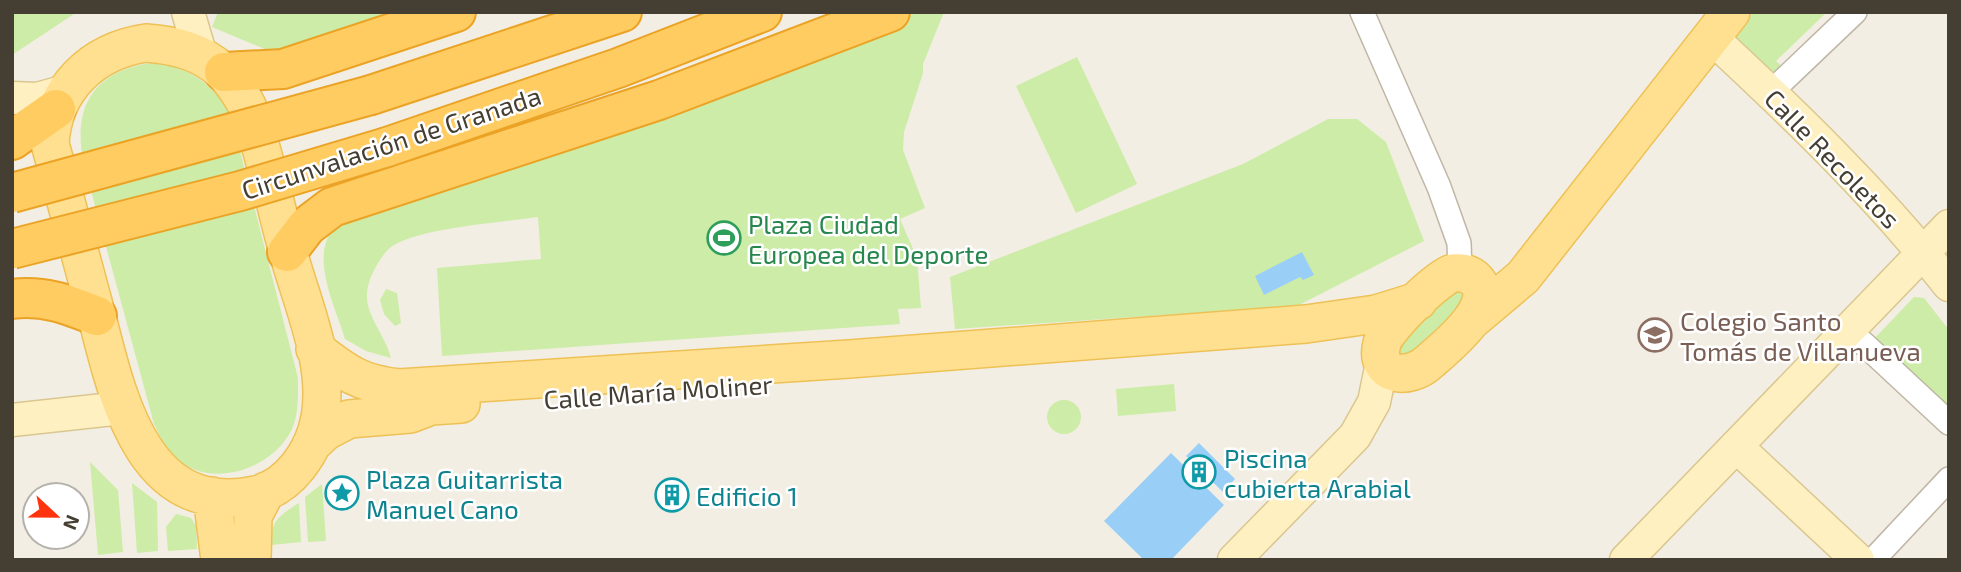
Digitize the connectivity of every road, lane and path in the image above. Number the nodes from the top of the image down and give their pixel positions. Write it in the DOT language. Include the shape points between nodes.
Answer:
graph roads {
  1 [pos="188,12"];
  2 [pos="456,12"];
  3 [pos="622,12"];
  4 [pos="762,12"];
  5 [pos="890,12"];
  6 [pos="1362,12"];
  7 [pos="1856,12"];
  8 [pos="1721,24"];
  9 [pos="213,64"];
  10 [pos="1771,92"];
  11 [pos="34,119"];
  12 [pos="12,193"];
  13 [pos="1949,226"];
  14 [pos="12,249"];
  15 [pos="288,252"];
  16 [pos="1921,253"];
  17 [pos="1536,257"];
  18 [pos="1464,274"];
  19 [pos="1949,285"];
  20 [pos="12,299"];
  21 [pos="1418,302"];
  22 [pos="97,316"];
  23 [pos="1472,320"];
  24 [pos="1306,324"];
  25 [pos="1863,343"];
  26 [pos="1006,347"];
  27 [pos="315,349"];
  28 [pos="1382,360"];
  29 [pos="121,408"];
  30 [pos="12,421"];
  31 [pos="1949,423"];
  32 [pos="312,445"];
  33 [pos="1736,446"];
  34 [pos="1949,480"];
  35 [pos="266,491"];
  36 [pos="212,496"];
  37 [pos="220,560"];
  38 [pos="252,560"];
  39 [pos="1234,560"];
  40 [pos="1626,560"];
  41 [pos="1858,560"];
  42 [pos="1873,560"];
  1 -- 9 [label="main road"];
  2 -- 9 [label="highway" via="283,69"];
  3 -- 12 [label="highway, Circunvalación de Granada, bridge" via="371,94"];
  4 -- 14 [label="highway, Circunvalación de Granada, bridge" via="618,68 387,147 240,191"];
  5 -- 15 [label="highway" via="659,100 332,207 307,226"];
  6 -- 18 [label="street" via="1444,200"];
  7 -- 10 [label="street"];
  8 -- 10 [label="main road, Calle Recoletos"];
  8 -- 17 [label="main road, Calle María Moliner"];
  9 -- 11 [label="main road" via="174,45 127,46 90,64"];
  9 -- 15 [label="main road" via="251,113"];
  10 -- 16 [label="main road, Calle Recoletos"];
  11 -- 22 [label="main road"];
  13 -- 16 [label="main road"];
  15 -- 27 [label="main road"];
  16 -- 19 [label="main road, Calle Recoletos"];
  16 -- 33 [label="main road"];
  17 -- 18 [label="main road" via="1492,276"];
  17 -- 23 [label="main road, Calle María Moliner" via="1514,286"];
  18 -- 21 [label="main road" via="1445,276"];
  18 -- 23 [label="main road" via="1478,282 1482,292 1481,306"];
  20 -- 22 [label="highway" via="54,299"];
  21 -- 24 [label="main road, Calle María Moliner" via="1376,314"];
  21 -- 28 [label="main road" via="1388,332"];
  22 -- 29 [label="main road"];
  23 -- 28 [label="main road, Calle María Moliner" via="1414,372 1398,375"];
  24 -- 26 [label="main road, Calle María Moliner"];
  24 -- 28 [label="main road, Calle María Moliner" via="1344,338"];
  25 -- 31 [label="street"];
  26 -- 27 [label="main road, Calle María Moliner" via="399,388 356,380"];
  26 -- 32 [label="main road, Calle María Moliner" via="977,365 940,376 438,406 410,414 367,415 338,424"];
  27 -- 32 [label="main road" via="322,400"];
  28 -- 39 [label="main road" via="1374,402 1355,436"];
  29 -- 30 [label="main road"];
  29 -- 36 [label="main road" via="145,453 166,475"];
  32 -- 35 [label="main road" via="290,474"];
  33 -- 40 [label="main road"];
  33 -- 41 [label="main road"];
  34 -- 42 [label="street"];
  35 -- 36 [label="main road" via="234,498"];
  35 -- 38 [label="main road" via="253,516"];
  36 -- 37 [label="main road"];
}
